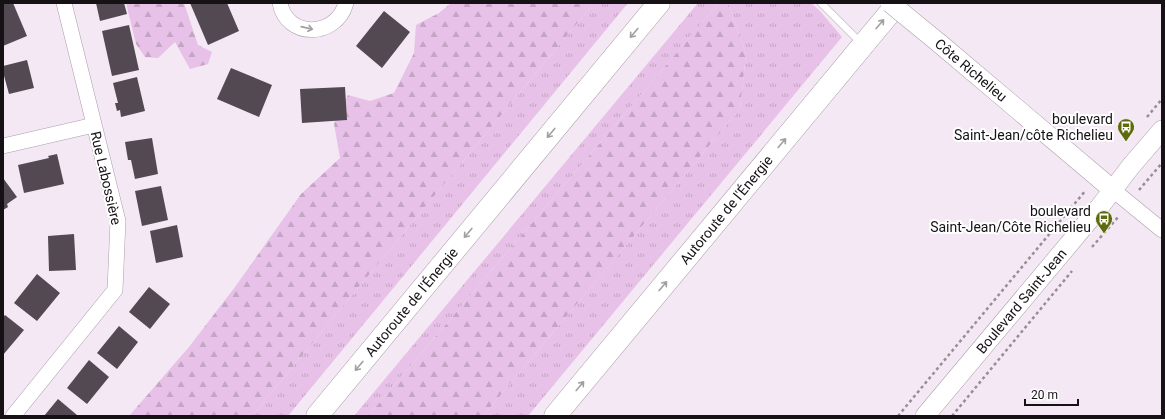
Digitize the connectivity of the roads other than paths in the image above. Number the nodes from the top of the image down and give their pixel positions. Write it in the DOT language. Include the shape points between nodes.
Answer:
graph roads {
  1 [pos="64,3"];
  2 [pos="280,3"];
  3 [pos="346,3"];
  4 [pos="659,3"];
  5 [pos="821,3"];
  6 [pos="890,3"];
  7 [pos="898,3"];
  8 [pos="863,45"];
  9 [pos="94,125"];
  10 [pos="1162,130"];
  11 [pos="3,146"];
  12 [pos="1113,190"];
  13 [pos="1162,230"];
  14 [pos="13,416"];
  15 [pos="317,416"];
  16 [pos="555,416"];
  17 [pos="925,416"];
  1 -- 9 [label="street, Rue Labossière"];
  2 -- 3 [label="street, one-way" via="286,16 294,24 316,30 328,27 337,20"];
  4 -- 15 [label="highway, Autoroute de l'Énergie, one-way"];
  5 -- 8 [label="lane"];
  6 -- 12 [label="street, Côte Richelieu, bridge"];
  8 -- 7 [label="highway, Autoroute de l'Énergie, one-way"];
  16 -- 8 [label="highway, Autoroute de l'Énergie, one-way"];
  9 -- 11 [label="street"];
  9 -- 14 [label="street, Rue Labossière" via="118,221 115,290"];
  10 -- 12 [label="street, Boulevard Saint-Jean"];
  12 -- 13 [label="street, Côte Richelieu"];
  12 -- 17 [label="street, Boulevard Saint-Jean"];
}
